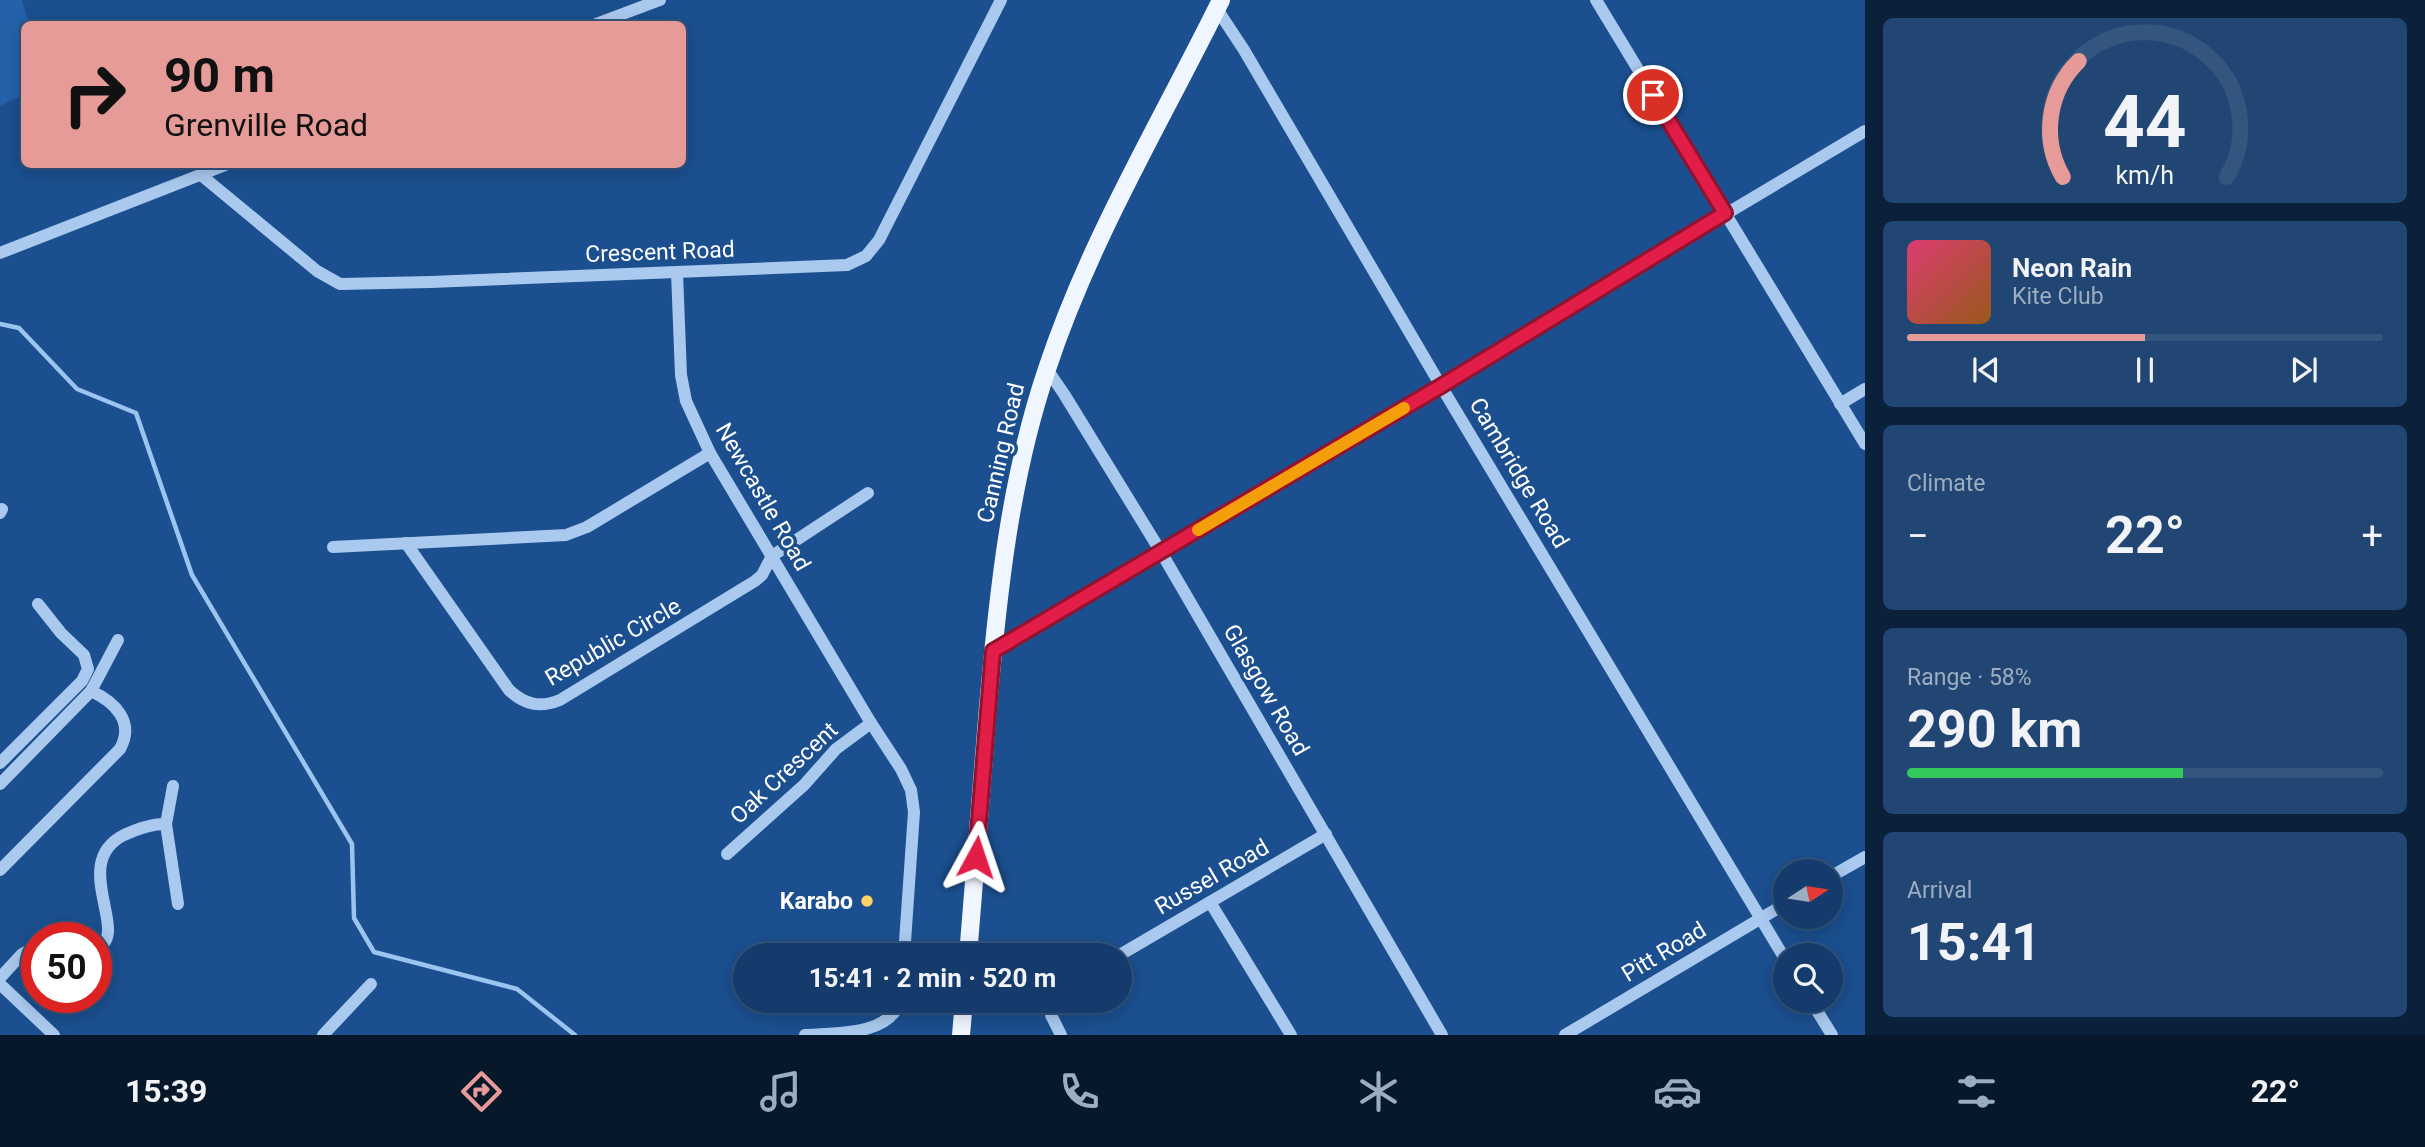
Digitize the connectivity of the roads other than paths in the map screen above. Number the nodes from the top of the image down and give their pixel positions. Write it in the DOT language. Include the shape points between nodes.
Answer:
graph roads {
  1 [pos="660,0"];
  2 [pos="1001,0"];
  3 [pos="1596,0"];
  4 [pos="1219,4"];
  5 [pos="604,21"];
  6 [pos="1865,131"];
  7 [pos="218,168"];
  8 [pos="201,175"];
  9 [pos="1725,213"];
  10 [pos="5,251"];
  11 [pos="677,273"];
  12 [pos="1046,369"];
  13 [pos="1441,386"];
  14 [pos="1865,388"];
  15 [pos="1840,404"];
  16 [pos="1865,444"];
  17 [pos="710,453"];
  18 [pos="867,493"];
  19 [pos="406,543"];
  20 [pos="332,547"];
  21 [pos="1161,552"];
  22 [pos="772,556"];
  23 [pos="38,604"];
  24 [pos="118,640"];
  25 [pos="993,651"];
  26 [pos="91,691"];
  27 [pos="871,723"];
  28 [pos="0,763"];
  29 [pos="0,785"];
  30 [pos="173,786"];
  31 [pos="166,824"];
  32 [pos="1326,834"];
  33 [pos="727,854"];
  34 [pos="1865,856"];
  35 [pos="1843,869"];
  36 [pos="0,870"];
  37 [pos="1210,902"];
  38 [pos="178,904"];
  39 [pos="1773,911"];
  40 [pos="1760,919"];
  41 [pos="107,922"];
  42 [pos="905,943"];
  43 [pos="969,943"];
  44 [pos="1775,943"];
  45 [pos="1132,948"];
  46 [pos="21,955"];
  47 [pos="0,978"];
  48 [pos="0,984"];
  49 [pos="371,984"];
  50 [pos="895,1013"];
  51 [pos="963,1013"];
  52 [pos="1051,1013"];
  53 [pos="1818,1013"];
  54 [pos="54,1035"];
  55 [pos="323,1035"];
  56 [pos="805,1035"];
  57 [pos="961,1035"];
  58 [pos="1061,1035"];
  59 [pos="1291,1035"];
  60 [pos="1442,1035"];
  61 [pos="1565,1035"];
  62 [pos="1832,1035"];
  1 -- 5 [label="street"];
  2 -- 11 [label="street, Crescent Road" via="879,240 866,256 837,266"];
  3 -- 9 [label="street"];
  4 -- 12 [label="main road, Canning Road" via="1087,265"];
  4 -- 13 [label="street, Cambridge Road"];
  6 -- 9 [label="street"];
  7 -- 8 [label="street"];
  8 -- 10 [label="street"];
  8 -- 11 [label="street, Crescent Road" via="317,271 340,284"];
  9 -- 13 [label="street"];
  9 -- 15 [label="street"];
  11 -- 17 [label="street, Newcastle Road" via="682,389"];
  12 -- 21 [label="street, Glasgow Road"];
  12 -- 25 [label="main road, Canning Road" via="1011,510"];
  13 -- 21 [label="street"];
  13 -- 40 [label="street, Cambridge Road"];
  14 -- 15 [label="street"];
  15 -- 16 [label="street"];
  17 -- 19 [label="street" via="576,532"];
  17 -- 22 [label="street, Newcastle Road"];
  18 -- 22 [label="street"];
  19 -- 20 [label="street"];
  19 -- 22 [label="street, Republic Circle" via="509,691 525,702 541,705 560,700 755,581"];
  21 -- 25 [label="street"];
  21 -- 32 [label="street, Glasgow Road"];
  22 -- 27 [label="street, Newcastle Road"];
  23 -- 28 [label="street" via="84,655 88,669 82,681"];
  24 -- 26 [label="street"];
  25 -- 43 [label="main road, Canning Road"];
  26 -- 29 [label="street"];
  26 -- 36 [label="street" via="119,710 125,740"];
  27 -- 33 [label="street, Oak Crescent" via="836,749 804,785"];
  27 -- 42 [label="street, Newcastle Road" via="901,769 913,802"];
  30 -- 31 [label="street"];
  31 -- 38 [label="street"];
  31 -- 41 [label="street" via="132,831 104,851 100,870"];
  32 -- 37 [label="street, Russel Road"];
  32 -- 60 [label="street, Glasgow Road"];
  34 -- 35 [label="street"];
  37 -- 45 [label="street, Russel Road"];
  37 -- 59 [label="street"];
  39 -- 40 [label="street, Pitt Road"];
  40 -- 44 [label="street, Cambridge Road"];
  40 -- 61 [label="street, Pitt Road"];
  46 -- 47 [label="street"];
  48 -- 54 [label="street"];
  49 -- 55 [label="street"];
  50 -- 56 [label="street" via="877,1030"];
  51 -- 57 [label="main road"];
  52 -- 58 [label="street"];
  53 -- 62 [label="street"];
}
